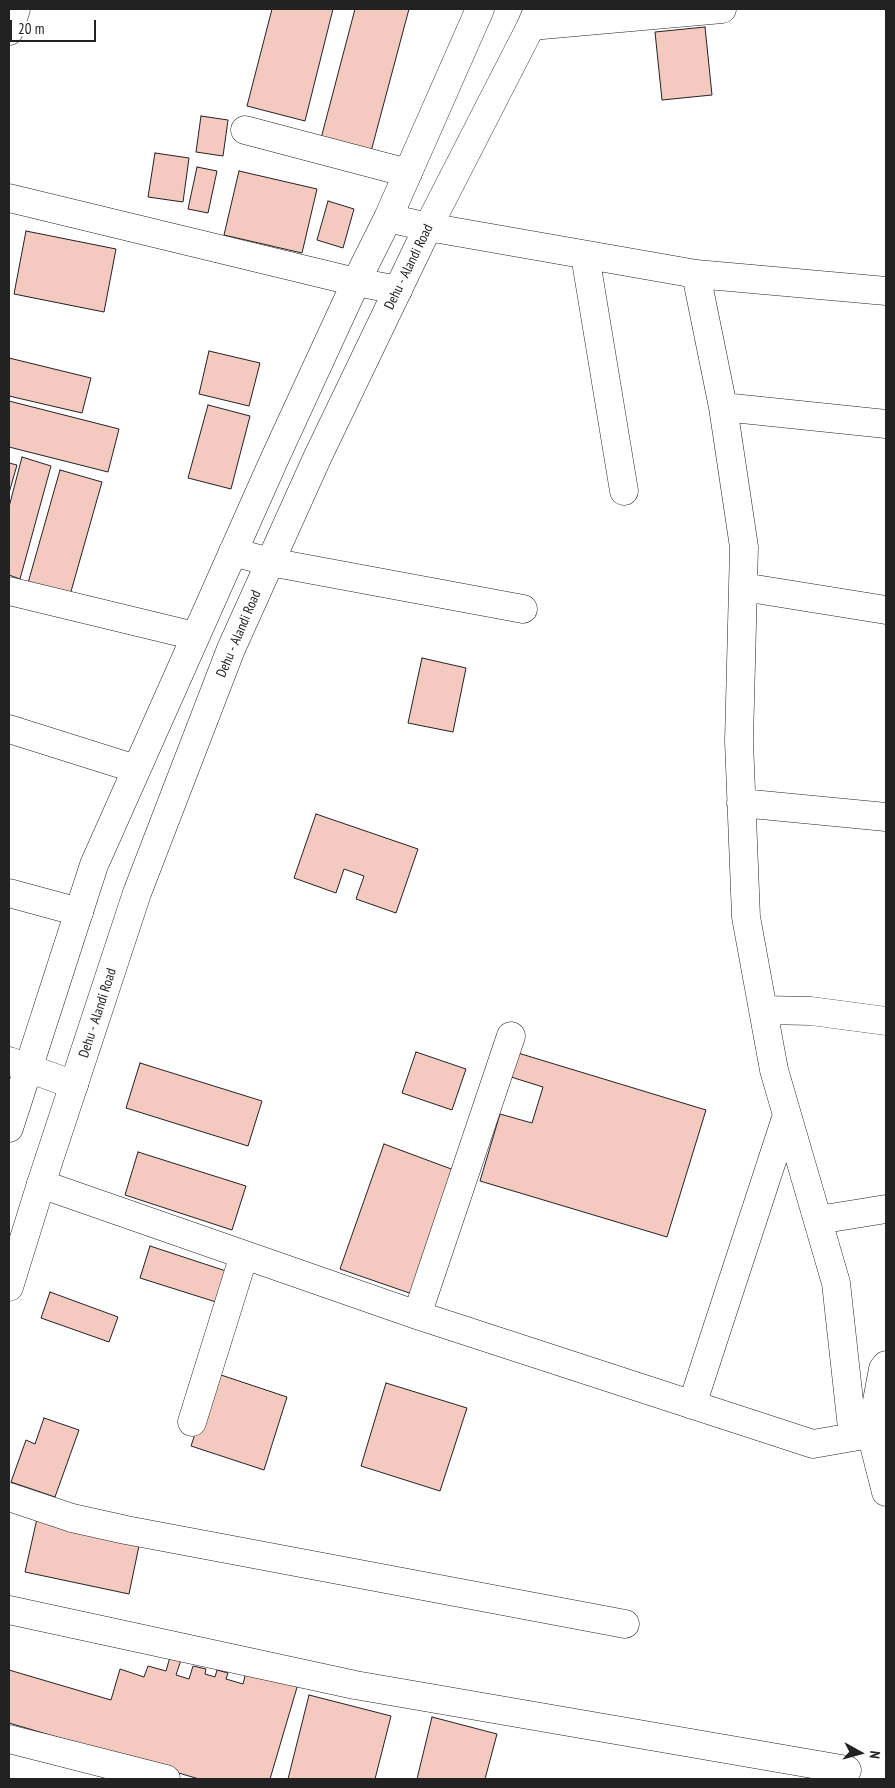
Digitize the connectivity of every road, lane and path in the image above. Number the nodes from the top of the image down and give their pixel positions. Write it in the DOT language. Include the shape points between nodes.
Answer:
graph roads {
  1 [pos="16,9"];
  2 [pos="480,9"];
  3 [pos="722,9"];
  4 [pos="534,18"];
  5 [pos="9,31"];
  6 [pos="245,130"];
  7 [pos="408,173"];
  8 [pos="9,198"];
  9 [pos="388,218"];
  10 [pos="428,228"];
  11 [pos="585,255"];
  12 [pos="696,274"];
  13 [pos="356,282"];
  14 [pos="398,290"];
  15 [pos="886,291"];
  16 [pos="723,407"];
  17 [pos="886,424"];
  18 [pos="624,491"];
  19 [pos="233,552"];
  20 [pos="270,562"];
  21 [pos="743,587"];
  22 [pos="9,591"];
  23 [pos="523,609"];
  24 [pos="886,610"];
  25 [pos="195,636"];
  26 [pos="9,729"];
  27 [pos="136,769"];
  28 [pos="741,803"];
  29 [pos="886,817"];
  30 [pos="9,893"];
  31 [pos="78,912"];
  32 [pos="763,1010"];
  33 [pos="886,1020"];
  34 [pos="511,1036"];
  35 [pos="18,1065"];
  36 [pos="74,1086"];
  37 [pos="787,1115"];
  38 [pos="9,1128"];
  39 [pos="41,1184"];
  40 [pos="886,1209"];
  41 [pos="818,1220"];
  42 [pos="244,1254"];
  43 [pos="9,1287"];
  44 [pos="417,1315"];
  45 [pos="886,1365"];
  46 [pos="692,1405"];
  47 [pos="192,1422"];
  48 [pos="862,1435"];
  49 [pos="886,1492"];
  50 [pos="9,1497"];
  51 [pos="9,1610"];
  52 [pos="625,1624"];
  53 [pos="9,1739"];
  54 [pos="848,1770"];
  55 [pos="166,1779"];
  1 -- 5 [label="main road"];
  2 -- 7 [label="main road"];
  3 -- 4 [label="main road"];
  4 -- 10 [label="main road, Dehu - Alandi Road"];
  6 -- 7 [label="main road"];
  7 -- 9 [label="main road"];
  8 -- 13 [label="main road"];
  9 -- 10 [label="main road"];
  9 -- 13 [label="main road"];
  10 -- 11 [label="main road"];
  10 -- 14 [label="main road, Dehu - Alandi Road"];
  11 -- 12 [label="main road"];
  11 -- 18 [label="main road"];
  12 -- 15 [label="main road"];
  12 -- 16 [label="main road"];
  13 -- 14 [label="main road"];
  13 -- 19 [label="main road"];
  14 -- 20 [label="main road, Dehu - Alandi Road"];
  16 -- 17 [label="main road"];
  16 -- 21 [label="main road" via="744,547"];
  19 -- 20 [label="main road"];
  19 -- 25 [label="main road"];
  20 -- 23 [label="main road"];
  20 -- 36 [label="main road, Dehu - Alandi Road" via="231,649 137,893"];
  21 -- 24 [label="main road"];
  21 -- 28 [label="main road" via="739,741"];
  22 -- 25 [label="main road"];
  25 -- 27 [label="main road"];
  26 -- 27 [label="main road"];
  27 -- 31 [label="main road" via="94,865"];
  28 -- 29 [label="main road"];
  28 -- 32 [label="main road" via="746,917"];
  30 -- 31 [label="main road"];
  31 -- 35 [label="main road"];
  32 -- 33 [label="main road" via="811,1010"];
  32 -- 37 [label="main road" via="774,1070"];
  34 -- 44 [label="main road"];
  35 -- 36 [label="main road"];
  35 -- 38 [label="main road"];
  36 -- 39 [label="main road, Dehu - Alandi Road"];
  37 -- 41 [label="main road"];
  37 -- 46 [label="main road"];
  39 -- 42 [label="main road"];
  39 -- 43 [label="main road, Dehu - Alandi Road"];
  40 -- 41 [label="main road"];
  41 -- 48 [label="main road" via="836,1283"];
  42 -- 44 [label="main road"];
  42 -- 47 [label="main road"];
  44 -- 46 [label="main road"];
  45 -- 48 [label="main road"];
  46 -- 48 [label="main road" via="813,1444"];
  48 -- 49 [label="main road"];
  50 -- 52 [label="main road" via="72,1518 126,1530"];
  51 -- 54 [label="main road" via="355,1685"];
  53 -- 55 [label="main road"];
}
